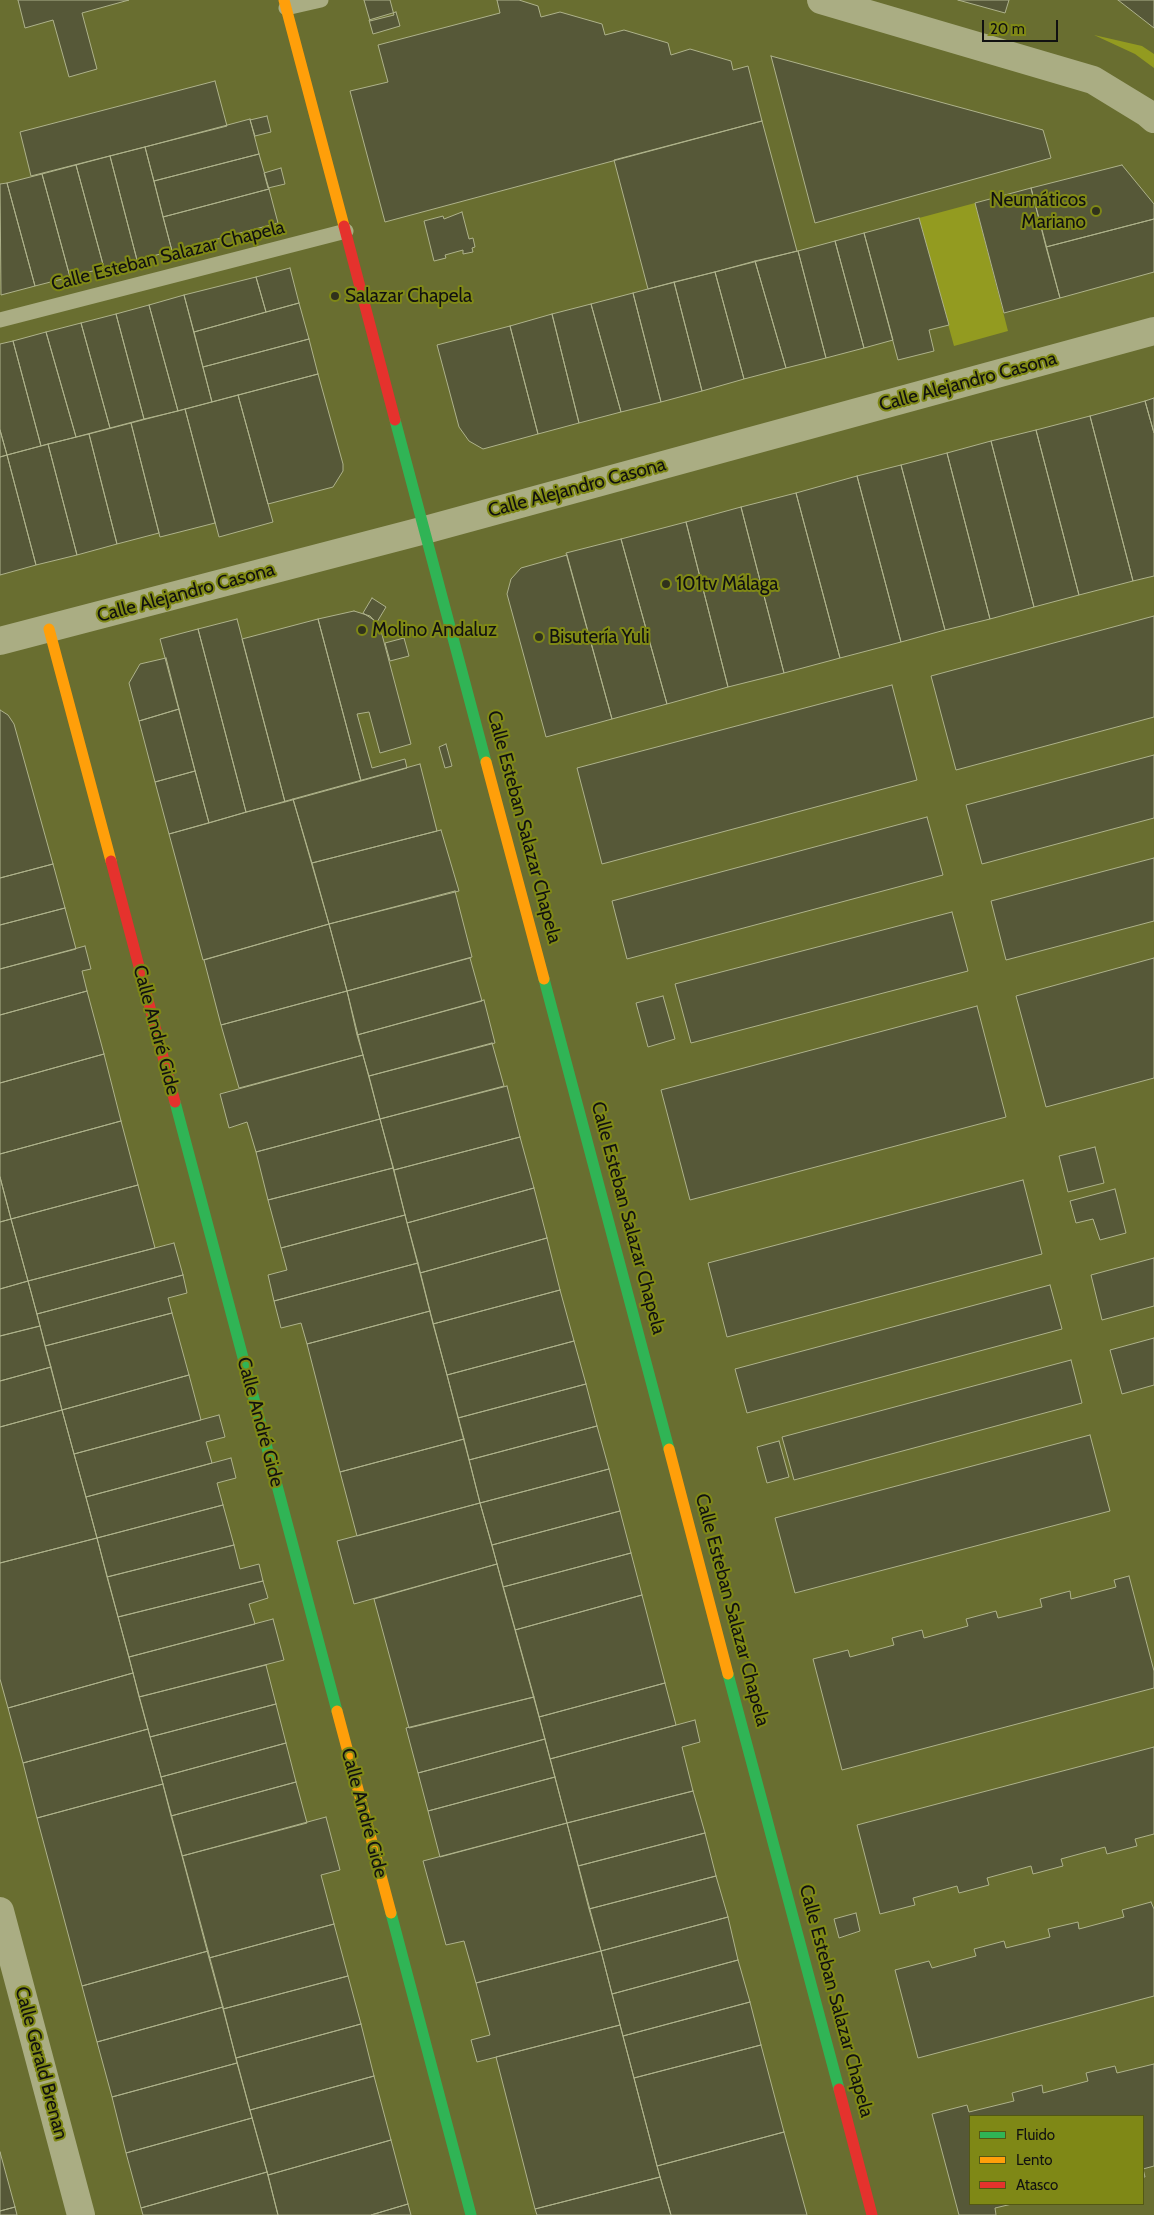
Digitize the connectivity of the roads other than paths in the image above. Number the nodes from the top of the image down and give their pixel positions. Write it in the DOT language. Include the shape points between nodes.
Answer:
graph roads {
  1 [pos="321,0"];
  2 [pos="821,0"];
  3 [pos="285,4"];
  4 [pos="1154,119"];
  5 [pos="346,231"];
  6 [pos="0,320"];
  7 [pos="1154,331"];
  8 [pos="425,530"];
  9 [pos="49,629"];
  10 [pos="0,641"];
  11 [pos="0,1911"];
  12 [pos="81,2215"];
  13 [pos="471,2215"];
  14 [pos="872,2215"];
  1 -- 3 [label="lane"];
  2 -- 4 [label="street" via="1093,80"];
  3 -- 5 [label="street, Calle Esteban Salazar Chapela"];
  5 -- 6 [label="lane, Calle Esteban Salazar Chapela"];
  5 -- 8 [label="street, Calle Esteban Salazar Chapela"];
  7 -- 8 [label="street, Calle Alejandro Casona"];
  8 -- 9 [label="street, Calle Alejandro Casona"];
  8 -- 14 [label="street, Calle Esteban Salazar Chapela"];
  9 -- 10 [label="street, Calle Alejandro Casona"];
  9 -- 13 [label="street, Calle André Gide"];
  11 -- 12 [label="street, Calle Gerald Brenan"];
}
